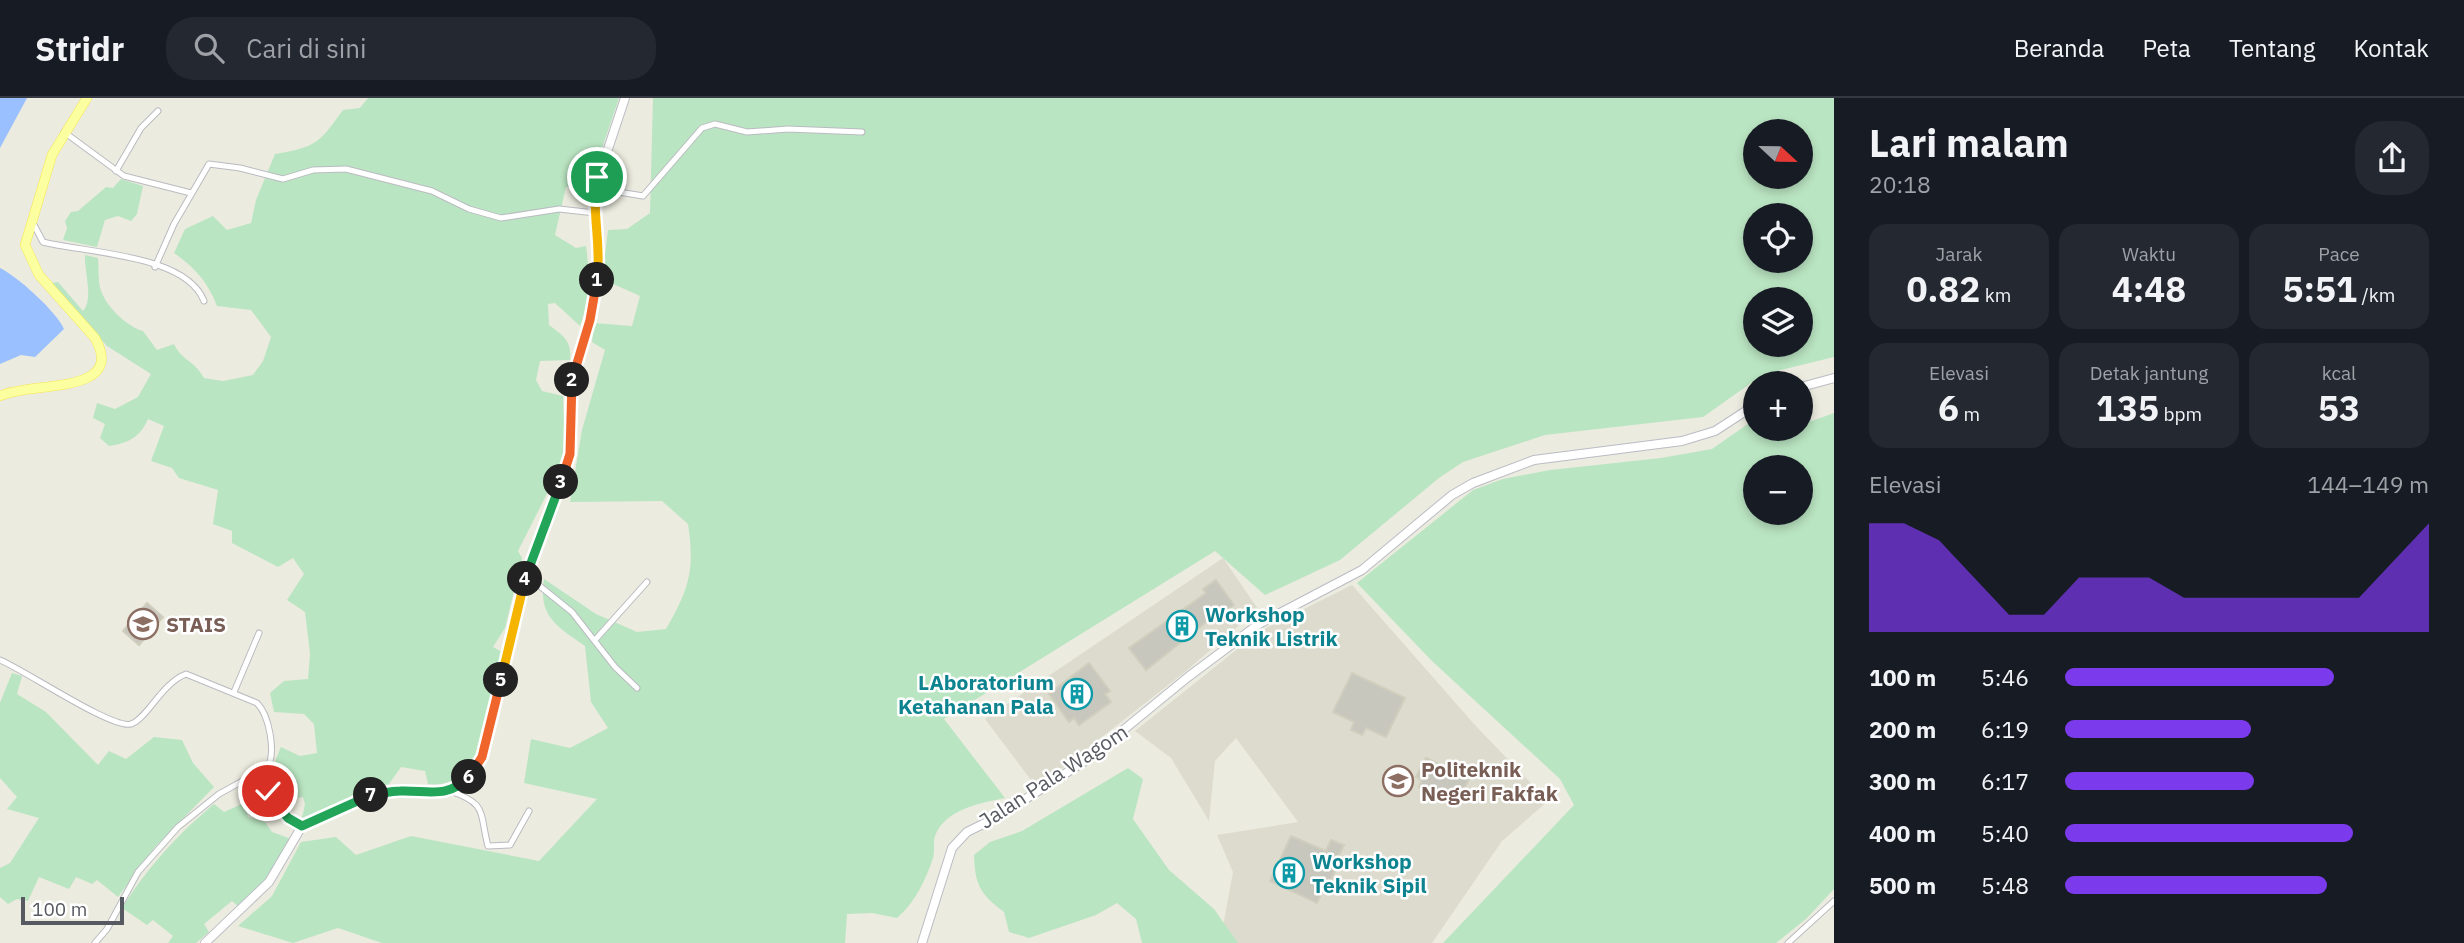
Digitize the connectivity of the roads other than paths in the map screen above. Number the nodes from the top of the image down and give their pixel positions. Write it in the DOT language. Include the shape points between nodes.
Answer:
graph roads {
  1 [pos="87,98"];
  2 [pos="625,98"];
  3 [pos="158,111"];
  4 [pos="64,132"];
  5 [pos="862,132"];
  6 [pos="116,171"];
  7 [pos="595,188"];
  8 [pos="191,193"];
  9 [pos="596,213"];
  10 [pos="31,217"];
  11 [pos="156,267"];
  12 [pos="204,302"];
  13 [pos="1834,378"];
  14 [pos="1813,384"];
  15 [pos="0,396"];
  16 [pos="1743,412"];
  17 [pos="526,575"];
  18 [pos="647,582"];
  19 [pos="259,633"];
  20 [pos="595,639"];
  21 [pos="0,660"];
  22 [pos="638,688"];
  23 [pos="234,692"];
  24 [pos="248,778"];
  25 [pos="450,791"];
  26 [pos="529,811"];
  27 [pos="302,826"];
  28 [pos="1834,901"];
  29 [pos="209,942"];
  30 [pos="95,943"];
  31 [pos="922,943"];
  32 [pos="1788,943"];
  1 -- 4 [label="main road"];
  2 -- 7 [label="main road"];
  3 -- 6 [label="street" via="141,128"];
  4 -- 6 [label="street"];
  4 -- 10 [label="main road"];
  5 -- 7 [label="street" via="747,132 715,124 702,128 643,196"];
  6 -- 8 [label="street"];
  7 -- 9 [label="main road"];
  8 -- 9 [label="street" via="209,164 283,179 313,170 346,169 432,191 501,218 559,209"];
  8 -- 11 [label="street"];
  9 -- 17 [label="main road" via="598,274 572,380 570,454"];
  10 -- 11 [label="street" via="43,242 116,254"];
  10 -- 15 [label="main road" via="25,245 31,264 96,338 103,355 96,372 85,382 29,387"];
  11 -- 12 [label="street" via="189,281"];
  13 -- 14 [label="main road"];
  16 -- 31 [label="main road, Jalan Pala Wagom" via="1704,436 1541,459 1461,489 1362,570 1259,624 1094,754 967,832 952,848"];
  17 -- 20 [label="street" via="572,612"];
  17 -- 25 [label="main road" via="482,757 467,779"];
  18 -- 20 [label="street"];
  19 -- 23 [label="street"];
  20 -- 22 [label="street"];
  21 -- 23 [label="street" via="126,725 135,722 155,697 186,674"];
  23 -- 24 [label="street" via="261,707 272,752 268,767"];
  24 -- 27 [label="street" via="270,792 286,816"];
  24 -- 30 [label="street" via="205,804 157,849"];
  25 -- 26 [label="street" via="477,802 488,846 510,845"];
  25 -- 27 [label="main road" via="369,796"];
  27 -- 29 [label="main road" via="269,882"];
  28 -- 32 [label="street"];
}
